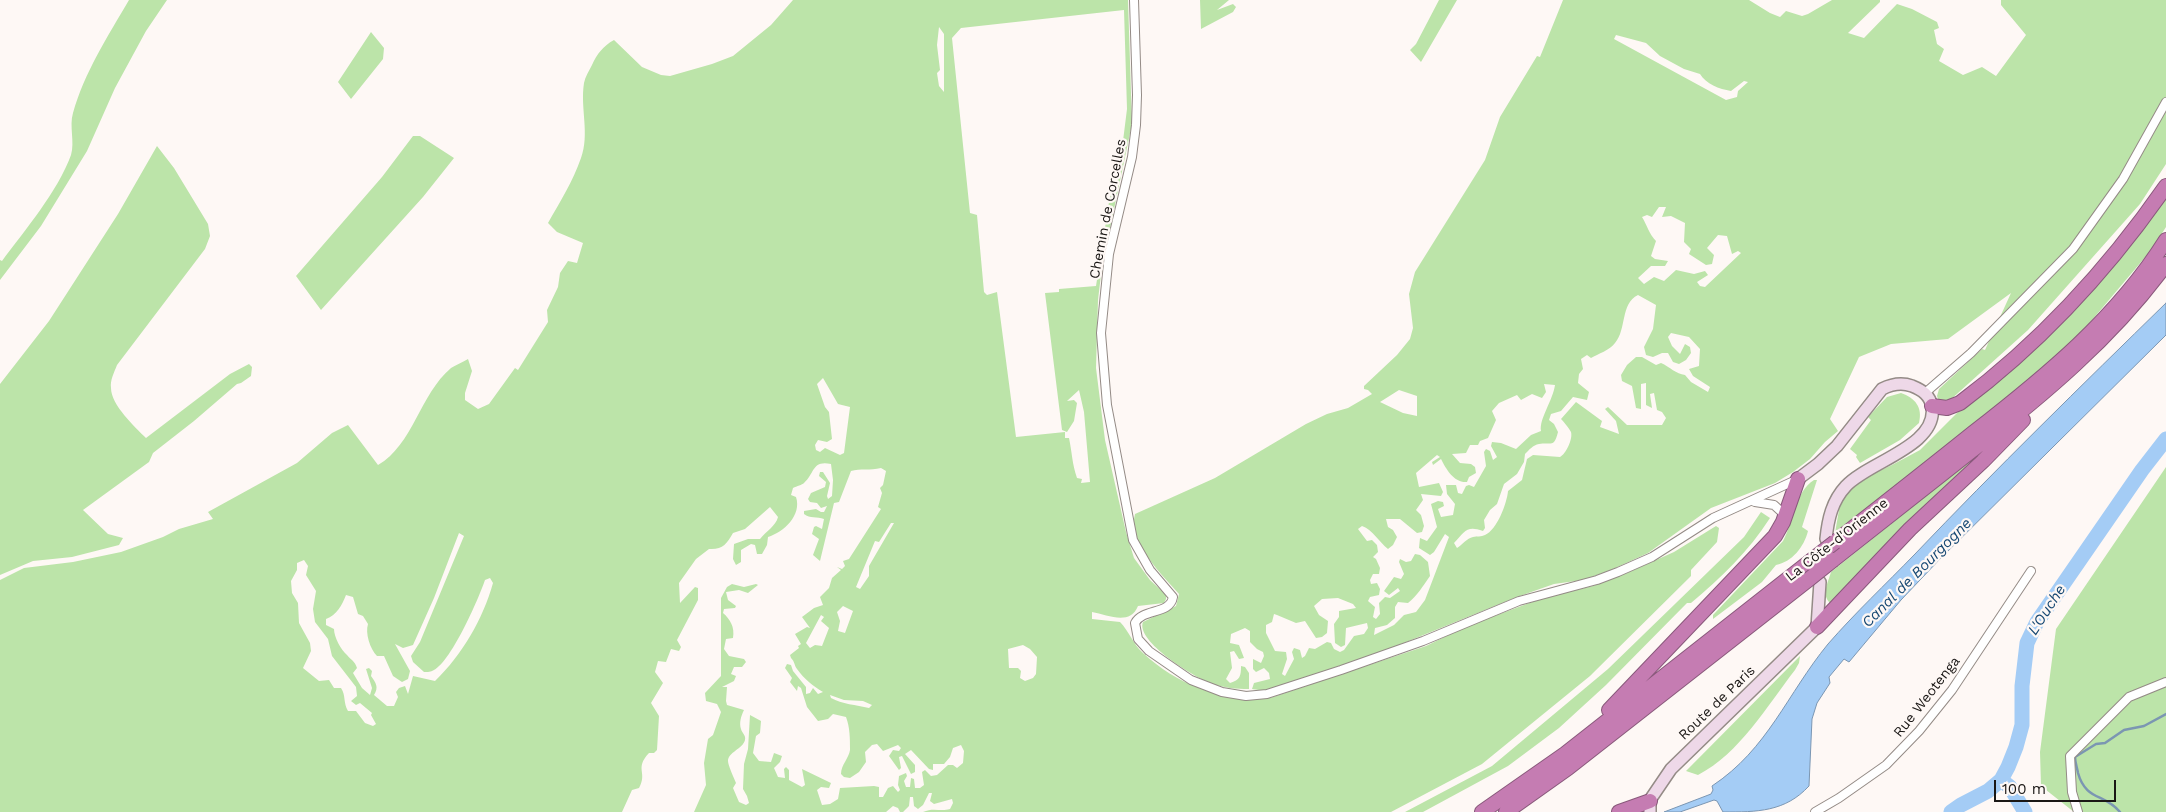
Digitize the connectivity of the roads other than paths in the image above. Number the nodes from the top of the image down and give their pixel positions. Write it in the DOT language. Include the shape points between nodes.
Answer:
graph roads {
  1 [pos="1134,0"];
  2 [pos="2166,102"];
  3 [pos="2166,186"];
  4 [pos="2166,240"];
  5 [pos="2166,264"];
  6 [pos="2100,342"];
  7 [pos="1925,393"];
  8 [pos="1932,406"];
  9 [pos="1798,479"];
  10 [pos="1750,501"];
  11 [pos="1785,515"];
  12 [pos="1831,541"];
  13 [pos="2031,570"];
  14 [pos="1814,581"];
  15 [pos="1818,627"];
  16 [pos="2166,682"];
  17 [pos="1565,754"];
  18 [pos="1650,808"];
  19 [pos="1482,812"];
  20 [pos="1506,812"];
  21 [pos="1619,812"];
  22 [pos="1815,812"];
  23 [pos="2078,812"];
  1 -- 10 [label="street, Chemin de Corcelles" via="1136,125 1132,157 1108,254 1101,333 1107,406 1133,540 1150,570 1173,597 1168,606 1141,616 1135,623 1138,639 1149,651 1191,680 1222,692 1246,696 1267,694 1423,641 1519,601 1618,572 1652,557 1713,518"];
  2 -- 7 [label="street" via="2123,179 2082,238 1971,353"];
  3 -- 8 [label="highway" via="2092,281 2034,340 1960,403 1947,408"];
  4 -- 12 [label="highway, La Côte-d'Orienne" via="2122,298 2061,361 2018,398"];
  5 -- 6 [label="highway, La Côte-d'Orienne"];
  6 -- 14 [label="highway, La Côte-d'Orienne, bridge" via="2016,416 1833,560"];
  6 -- 15 [label="highway" via="1983,461 1910,529"];
  7 -- 8 [label="main road"];
  7 -- 9 [label="main road" via="1903,383 1882,389 1837,446"];
  8 -- 12 [label="main road" via="1930,423 1920,437 1861,473 1840,492 1833,505"];
  9 -- 10 [label="street"];
  9 -- 11 [label="highway"];
  10 -- 11 [label="street" via="1774,505"];
  11 -- 17 [label="highway" via="1775,536"];
  12 -- 17 [label="highway, La Côte-d'Orienne, bridge" via="1808,563"];
  13 -- 22 [label="street, Rue Weotenga" via="1952,690 1919,731 1886,765"];
  14 -- 15 [label="main road"];
  14 -- 20 [label="highway, La Côte-d'Orienne"];
  15 -- 18 [label="main road, Route de Paris" via="1671,770"];
  16 -- 23 [label="street" via="2129,697 2070,756 2072,792"];
  17 -- 19 [label="highway, La Côte-d'Orienne"];
  18 -- 21 [label="highway"];
}
